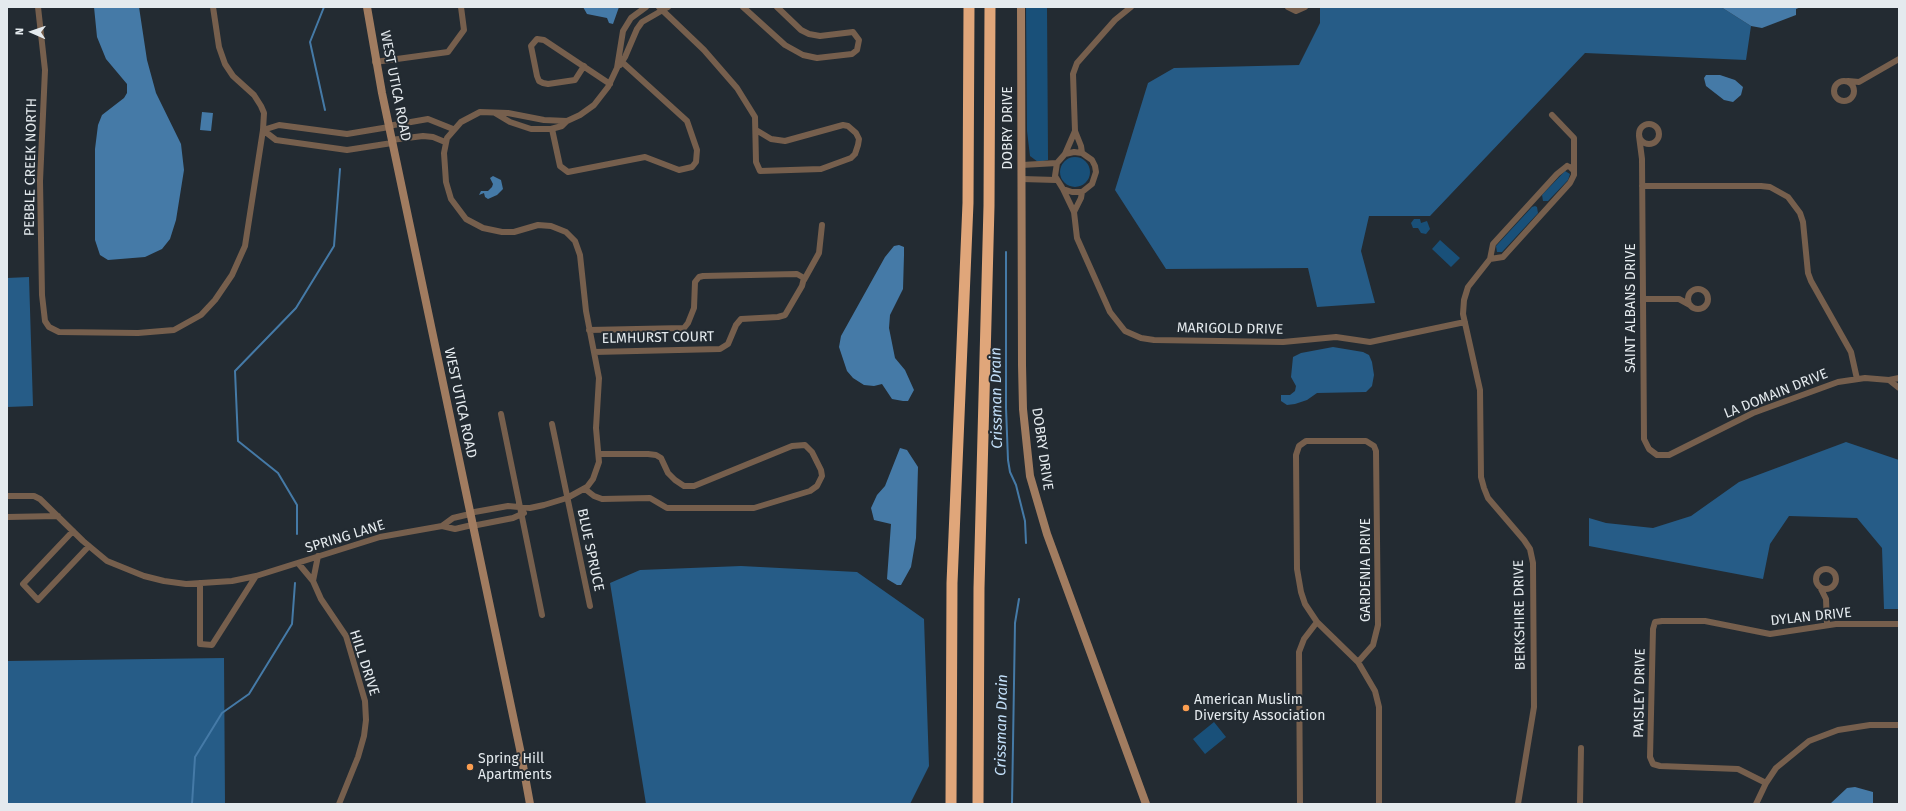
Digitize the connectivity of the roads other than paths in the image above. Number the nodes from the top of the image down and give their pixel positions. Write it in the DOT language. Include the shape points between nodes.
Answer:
graph roads {
  1 [pos="38,7"];
  2 [pos="213,7"];
  3 [pos="367,7"];
  4 [pos="461,7"];
  5 [pos="646,7"];
  6 [pos="668,7"];
  7 [pos="743,7"];
  8 [pos="777,7"];
  9 [pos="969,7"];
  10 [pos="990,7"];
  11 [pos="1021,7"];
  12 [pos="1131,7"];
  13 [pos="1288,7"];
  14 [pos="1304,7"];
  15 [pos="660,9"];
  16 [pos="1899,59"];
  17 [pos="375,62"];
  18 [pos="622,62"];
  19 [pos="584,66"];
  20 [pos="617,68"];
  21 [pos="1848,81"];
  22 [pos="1859,82"];
  23 [pos="610,84"];
  24 [pos="1854,92"];
  25 [pos="496,113"];
  26 [pos="1552,115"];
  27 [pos="567,121"];
  28 [pos="388,127"];
  29 [pos="453,129"];
  30 [pos="552,129"];
  31 [pos="263,130"];
  32 [pos="756,130"];
  33 [pos="1074,131"];
  34 [pos="1639,136"];
  35 [pos="392,142"];
  36 [pos="445,142"];
  37 [pos="1652,144"];
  38 [pos="1082,153"];
  39 [pos="1065,154"];
  40 [pos="1574,155"];
  41 [pos="1642,159"];
  42 [pos="1057,163"];
  43 [pos="1022,165"];
  44 [pos="1565,167"];
  45 [pos="1574,175"];
  46 [pos="1022,179"];
  47 [pos="1056,180"];
  48 [pos="1642,186"];
  49 [pos="1063,189"];
  50 [pos="1082,192"];
  51 [pos="1074,212"];
  52 [pos="822,226"];
  53 [pos="1490,259"];
  54 [pos="804,280"];
  55 [pos="1690,293"];
  56 [pos="1643,299"];
  57 [pos="1679,299"];
  58 [pos="1690,306"];
  59 [pos="1465,322"];
  60 [pos="589,330"];
  61 [pos="594,352"];
  62 [pos="1899,378"];
  63 [pos="1858,379"];
  64 [pos="1889,380"];
  65 [pos="1899,388"];
  66 [pos="502,414"];
  67 [pos="552,424"];
  68 [pos="1654,453"];
  69 [pos="599,454"];
  70 [pos="585,489"];
  71 [pos="7,496"];
  72 [pos="568,498"];
  73 [pos="520,506"];
  74 [pos="530,508"];
  75 [pos="470,514"];
  76 [pos="522,514"];
  77 [pos="58,516"];
  78 [pos="7,517"];
  79 [pos="442,526"];
  80 [pos="472,526"];
  81 [pos="73,531"];
  82 [pos="89,546"];
  83 [pos="318,556"];
  84 [pos="298,563"];
  85 [pos="256,576"];
  86 [pos="313,581"];
  87 [pos="200,583"];
  88 [pos="1820,587"];
  89 [pos="1832,587"];
  90 [pos="1826,600"];
  91 [pos="590,606"];
  92 [pos="542,615"];
  93 [pos="1317,622"];
  94 [pos="1655,622"];
  95 [pos="1827,624"];
  96 [pos="1899,624"];
  97 [pos="1358,662"];
  98 [pos="1899,725"];
  99 [pos="1580,748"];
  100 [pos="1766,784"];
  101 [pos="1758,803"];
  102 [pos="339,804"];
  103 [pos="530,804"];
  104 [pos="950,804"];
  105 [pos="978,804"];
  106 [pos="1146,804"];
  107 [pos="1300,804"];
  108 [pos="1379,804"];
  109 [pos="1518,804"];
  110 [pos="1580,804"];
  1 -- 31 [label="street, PEBBLE CREEK NORTH" via="45,70 40,181 42,294 43,314 49,327 59,332 166,332 180,328 209,308 232,275 245,246"];
  2 -- 31 [label="street" via="219,47 225,64 230,73 262,106"];
  3 -- 17 [label="street, WEST UTICA ROAD"];
  4 -- 17 [label="street" via="464,30 448,52"];
  5 -- 20 [label="street" via="631,18 623,31"];
  6 -- 15 [label="street"];
  7 -- 8 [label="street" via="785,45 803,55 817,58 848,54 857,50 858,40 853,32 820,36 809,34 801,30"];
  9 -- 104 [label="highway" via="968,203 952,590"];
  10 -- 105 [label="highway" via="989,206 979,588"];
  11 -- 43 [label="street, DOBRY DRIVE"];
  12 -- 33 [label="street, MARIGOLD DRIVE" via="1115,20 1077,63 1073,74"];
  13 -- 14 [label="street" via="1296,11"];
  15 -- 18 [label="street" via="639,26"];
  15 -- 32 [label="street" via="704,50 732,81 755,117"];
  16 -- 22 [label="street"];
  17 -- 28 [label="street, WEST UTICA ROAD"];
  18 -- 20 [label="street"];
  18 -- 30 [label="street" via="687,121 697,150 696,162 692,167 679,170 645,157 568,172 560,166"];
  19 -- 19 [label="street" via="544,40 537,39 531,46 537,76 543,83 575,80"];
  19 -- 23 [label="street"];
  20 -- 23 [label="street"];
  21 -- 22 [label="street"];
  21 -- 24 [label="street"];
  21 -- 24 [label="street" via="1841,81 1836,85 1836,98 1848,100"];
  22 -- 24 [label="street"];
  23 -- 27 [label="street" via="594,105 573,120"];
  25 -- 27 [label="street" via="508,113 536,120"];
  25 -- 29 [label="street" via="476,113"];
  25 -- 30 [label="street" via="518,126"];
  26 -- 40 [label="street" via="1573,136"];
  27 -- 30 [label="street" via="562,126"];
  28 -- 29 [label="street" via="428,119"];
  28 -- 31 [label="street" via="347,134 279,125"];
  28 -- 35 [label="street, WEST UTICA ROAD"];
  29 -- 36 [label="street"];
  31 -- 35 [label="street" via="276,140 347,150"];
  32 -- 32 [label="street" via="756,162 761,172 821,169 851,158 855,154 859,139 856,132 848,126 838,126 781,141"];
  33 -- 38 [label="street, MARIGOLD DRIVE"];
  33 -- 39 [label="street, MARIGOLD DRIVE"];
  34 -- 37 [label="street" via="1642,142"];
  34 -- 37 [label="street" via="1639,130 1644,125 1654,125 1659,133"];
  34 -- 41 [label="street, SAINT ALBANS DRIVE"];
  35 -- 36 [label="street" via="423,136"];
  35 -- 75 [label="street, WEST UTICA ROAD"];
  36 -- 60 [label="street" via="444,165 449,191 454,204 466,219 483,228 502,232 538,225 551,226 566,232 572,238 580,255"];
  37 -- 41 [label="street"];
  38 -- 39 [label="street"];
  38 -- 50 [label="street, MARIGOLD DRIVE" via="1092,160 1096,172 1092,184"];
  39 -- 42 [label="street, MARIGOLD DRIVE"];
  40 -- 44 [label="street, BERKSHIRE DRIVE"];
  40 -- 45 [label="street"];
  41 -- 48 [label="street, SAINT ALBANS DRIVE"];
  42 -- 43 [label="street"];
  42 -- 47 [label="street"];
  43 -- 46 [label="street, DOBRY DRIVE"];
  44 -- 45 [label="street" via="1572,169"];
  44 -- 53 [label="street, BERKSHIRE DRIVE" via="1493,244"];
  45 -- 53 [label="street, BERKSHIRE DRIVE" via="1570,184 1503,257"];
  46 -- 47 [label="street"];
  46 -- 106 [label="street, DOBRY DRIVE" via="1023,402 1030,476 1050,541"];
  47 -- 49 [label="street, MARIGOLD DRIVE"];
  48 -- 56 [label="street, SAINT ALBANS DRIVE"];
  48 -- 63 [label="street" via="1761,186 1770,187 1788,197 1804,222 1811,282 1851,352"];
  49 -- 50 [label="street"];
  49 -- 51 [label="street, MARIGOLD DRIVE"];
  50 -- 51 [label="street, MARIGOLD DRIVE"];
  51 -- 59 [label="street, MARIGOLD DRIVE" via="1077,238 1110,312 1125,331 1141,338 1283,342 1336,337 1370,342"];
  52 -- 54 [label="street, ELMHURST COURT" via="820,253"];
  53 -- 59 [label="street, BERKSHIRE DRIVE" via="1472,280 1465,294"];
  54 -- 60 [label="street, ELMHURST COURT" via="802,275 797,274 703,276 695,282 694,308 684,328"];
  54 -- 61 [label="street, ELMHURST COURT" via="785,315 741,319 728,344 720,349"];
  55 -- 57 [label="street"];
  55 -- 58 [label="street"];
  55 -- 58 [label="street" via="1696,289 1702,290 1708,294 1709,301 1703,309"];
  56 -- 57 [label="street"];
  56 -- 68 [label="street, SAINT ALBANS DRIVE" via="1644,439 1647,447"];
  57 -- 58 [label="street"];
  59 -- 109 [label="street, BERKSHIRE DRIVE" via="1480,390 1481,477 1484,488 1488,498 1530,549 1533,563 1534,707"];
  60 -- 61 [label="street"];
  61 -- 69 [label="street" via="599,378 596,428"];
  62 -- 64 [label="street, LA DOMAIN DRIVE"];
  63 -- 64 [label="street, LA DOMAIN DRIVE"];
  63 -- 68 [label="street, LA DOMAIN DRIVE" via="1827,386 1771,406 1669,455"];
  64 -- 65 [label="street"];
  66 -- 73 [label="street"];
  67 -- 72 [label="street, BLUE SPRUCE"];
  69 -- 70 [label="street" via="595,475"];
  69 -- 70 [label="street" via="656,455 662,460 673,479 684,486 694,486 792,446 805,445 812,452 822,476 817,486 809,492 754,508 667,508 650,498 602,499"];
  70 -- 72 [label="street"];
  71 -- 77 [label="street, SPRING LANE" via="34,496"];
  72 -- 74 [label="street"];
  72 -- 91 [label="street, BLUE SPRUCE"];
  73 -- 74 [label="street, SPRING LANE"];
  73 -- 75 [label="street, SPRING LANE"];
  73 -- 76 [label="street"];
  74 -- 76 [label="street, SPRING LANE"];
  75 -- 79 [label="street, SPRING LANE" via="453,518"];
  75 -- 80 [label="street, WEST UTICA ROAD"];
  76 -- 80 [label="street, SPRING LANE"];
  76 -- 92 [label="street"];
  77 -- 78 [label="street"];
  77 -- 81 [label="street, SPRING LANE"];
  79 -- 80 [label="street, SPRING LANE"];
  79 -- 83 [label="street, SPRING LANE" via="380,537"];
  80 -- 103 [label="street, WEST UTICA ROAD"];
  81 -- 82 [label="street, SPRING LANE"];
  81 -- 82 [label="street" via="23,584 38,600"];
  82 -- 87 [label="street, SPRING LANE" via="107,561 131,572 164,581"];
  83 -- 84 [label="street, SPRING LANE"];
  83 -- 86 [label="street"];
  84 -- 85 [label="street, SPRING LANE"];
  84 -- 86 [label="street, HILL DRIVE"];
  85 -- 87 [label="street, SPRING LANE"];
  85 -- 87 [label="street" via="212,645 200,644"];
  86 -- 102 [label="street, HILL DRIVE" via="321,599 346,636 365,701 364,736"];
  88 -- 89 [label="street" via="1826,590"];
  88 -- 89 [label="street" via="1816,582 1816,575 1821,570 1828,569 1836,578"];
  88 -- 90 [label="street"];
  89 -- 90 [label="street"];
  90 -- 95 [label="street"];
  93 -- 97 [label="street"];
  93 -- 97 [label="street, GARDENIA DRIVE" via="1305,604 1298,581 1296,455 1299,446 1306,441 1366,441 1374,446 1377,456 1378,625 1373,645"];
  93 -- 107 [label="street" via="1304,639 1298,659"];
  94 -- 95 [label="street, DYLAN DRIVE" via="1705,621 1770,634"];
  94 -- 100 [label="street, PAISLEY DRIVE" via="1650,757 1654,764 1738,769"];
  95 -- 96 [label="street, DYLAN DRIVE"];
  97 -- 108 [label="street" via="1375,691 1379,707"];
  98 -- 100 [label="street" via="1858,726 1809,740 1776,768"];
  99 -- 110 [label="street"];
  100 -- 101 [label="street"];
}
